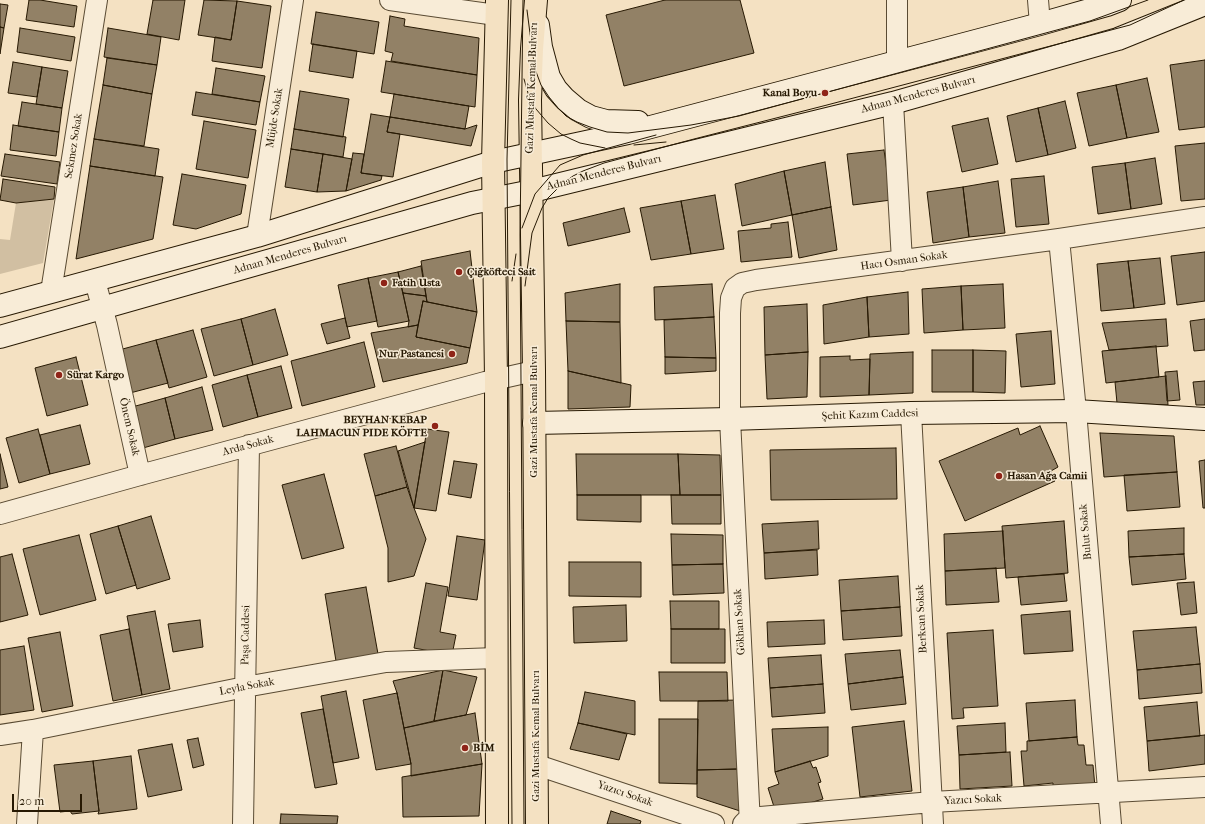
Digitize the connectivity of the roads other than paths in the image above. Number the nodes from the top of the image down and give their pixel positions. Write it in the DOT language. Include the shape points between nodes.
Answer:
graph roads {
  1 [pos="97,0"];
  2 [pos="294,0"];
  3 [pos="390,0"];
  4 [pos="537,0"];
  5 [pos="897,0"];
  6 [pos="1038,0"];
  7 [pos="1120,0"];
  8 [pos="1205,4"];
  9 [pos="497,7"];
  10 [pos="1040,24"];
  11 [pos="897,62"];
  12 [pos="892,103"];
  13 [pos="689,117"];
  14 [pos="530,154"];
  15 [pos="493,162"];
  16 [pos="532,191"];
  17 [pos="493,198"];
  18 [pos="1205,217"];
  19 [pos="256,236"];
  20 [pos="1059,239"];
  21 [pos="902,261"];
  22 [pos="95,281"];
  23 [pos="51,292"];
  24 [pos="0,306"];
  25 [pos="103,308"];
  26 [pos="0,337"];
  27 [pos="534,371"];
  28 [pos="496,379"];
  29 [pos="1076,411"];
  30 [pos="911,413"];
  31 [pos="730,419"];
  32 [pos="1205,420"];
  33 [pos="534,423"];
  34 [pos="249,445"];
  35 [pos="140,474"];
  36 [pos="0,514"];
  37 [pos="496,658"];
  38 [pos="245,687"];
  39 [pos="33,730"];
  40 [pos="0,735"];
  41 [pos="536,765"];
  42 [pos="1205,787"];
  43 [pos="1108,793"];
  44 [pos="932,802"];
  45 [pos="747,822"];
  46 [pos="27,824"];
  47 [pos="243,824"];
  48 [pos="497,824"];
  49 [pos="537,824"];
  50 [pos="714,824"];
  51 [pos="933,824"];
  52 [pos="1111,824"];
  1 -- 23 [label="street, Sekmez Sokak"];
  2 -- 19 [label="street, Müjde Sokak"];
  3 -- 9 [label="street"];
  4 -- 13 [label="main road" via="538,29 549,77 556,89 575,108 591,117 616,122"];
  4 -- 14 [label="main road, Gazi Mustafa Kemal Bulvarı" via="532,49"];
  5 -- 11 [label="street"];
  6 -- 10 [label="street"];
  7 -- 10 [label="main road"];
  8 -- 12 [label="main road, Adnan Menderes Bulvarı" via="1118,39"];
  9 -- 15 [label="main road"];
  10 -- 11 [label="main road"];
  11 -- 13 [label="main road"];
  12 -- 16 [label="main road, Adnan Menderes Bulvarı"];
  12 -- 21 [label="street"];
  13 -- 14 [label="main road"];
  14 -- 15 [label="main road"];
  14 -- 16 [label="main road, Gazi Mustafa Kemal Bulvarı"];
  15 -- 17 [label="main road"];
  15 -- 19 [label="main road"];
  16 -- 17 [label="main road, Adnan Menderes Bulvarı"];
  16 -- 27 [label="main road, Gazi Mustafa Kemal Bulvarı"];
  17 -- 25 [label="main road, Adnan Menderes Bulvarı"];
  17 -- 28 [label="main road"];
  18 -- 20 [label="street, Hacı Osman Sokak"];
  19 -- 22 [label="main road"];
  20 -- 21 [label="street, Hacı Osman Sokak"];
  20 -- 29 [label="street, Bulut Sokak"];
  21 -- 31 [label="street, Hacı Osman Sokak" via="756,280 742,283 735,288 730,312"];
  22 -- 23 [label="main road"];
  22 -- 25 [label="street, Önem Sokak"];
  23 -- 24 [label="main road"];
  25 -- 26 [label="main road, Adnan Menderes Bulvarı"];
  25 -- 35 [label="street, Önem Sokak"];
  27 -- 28 [label="street, Arda Sokak"];
  27 -- 33 [label="main road, Gazi Mustafa Kemal Bulvarı"];
  28 -- 34 [label="street, Arda Sokak"];
  28 -- 37 [label="main road"];
  29 -- 30 [label="main road, Şehit Kazım Caddesi"];
  29 -- 32 [label="main road, Şehit Kazım Caddesi"];
  29 -- 43 [label="street, Bulut Sokak"];
  30 -- 31 [label="main road, Şehit Kazım Caddesi"];
  30 -- 44 [label="street, Berkcan Sokak"];
  31 -- 33 [label="main road, Şehit Kazım Caddesi"];
  31 -- 45 [label="street, Gökhan Sokak"];
  33 -- 41 [label="main road, Gazi Mustafa Kemal Bulvarı"];
  34 -- 35 [label="street, Arda Sokak"];
  34 -- 38 [label="street, Paşa Caddesi"];
  35 -- 36 [label="street, Arda Sokak"];
  37 -- 38 [label="street, Leyla Sokak" via="386,662"];
  37 -- 48 [label="main road"];
  38 -- 39 [label="street, Leyla Sokak"];
  38 -- 47 [label="street, Paşa Caddesi"];
  39 -- 40 [label="street, Leyla Sokak"];
  39 -- 46 [label="street"];
  41 -- 49 [label="main road, Gazi Mustafa Kemal Bulvarı"];
  41 -- 50 [label="street, Yazıcı Sokak"];
  42 -- 43 [label="street, Yazıcı Sokak"];
  43 -- 44 [label="street, Yazıcı Sokak"];
  43 -- 52 [label="street, Bulut Sokak"];
  44 -- 45 [label="street, Yazıcı Sokak"];
  44 -- 51 [label="street, Berkcan Sokak"];
}
